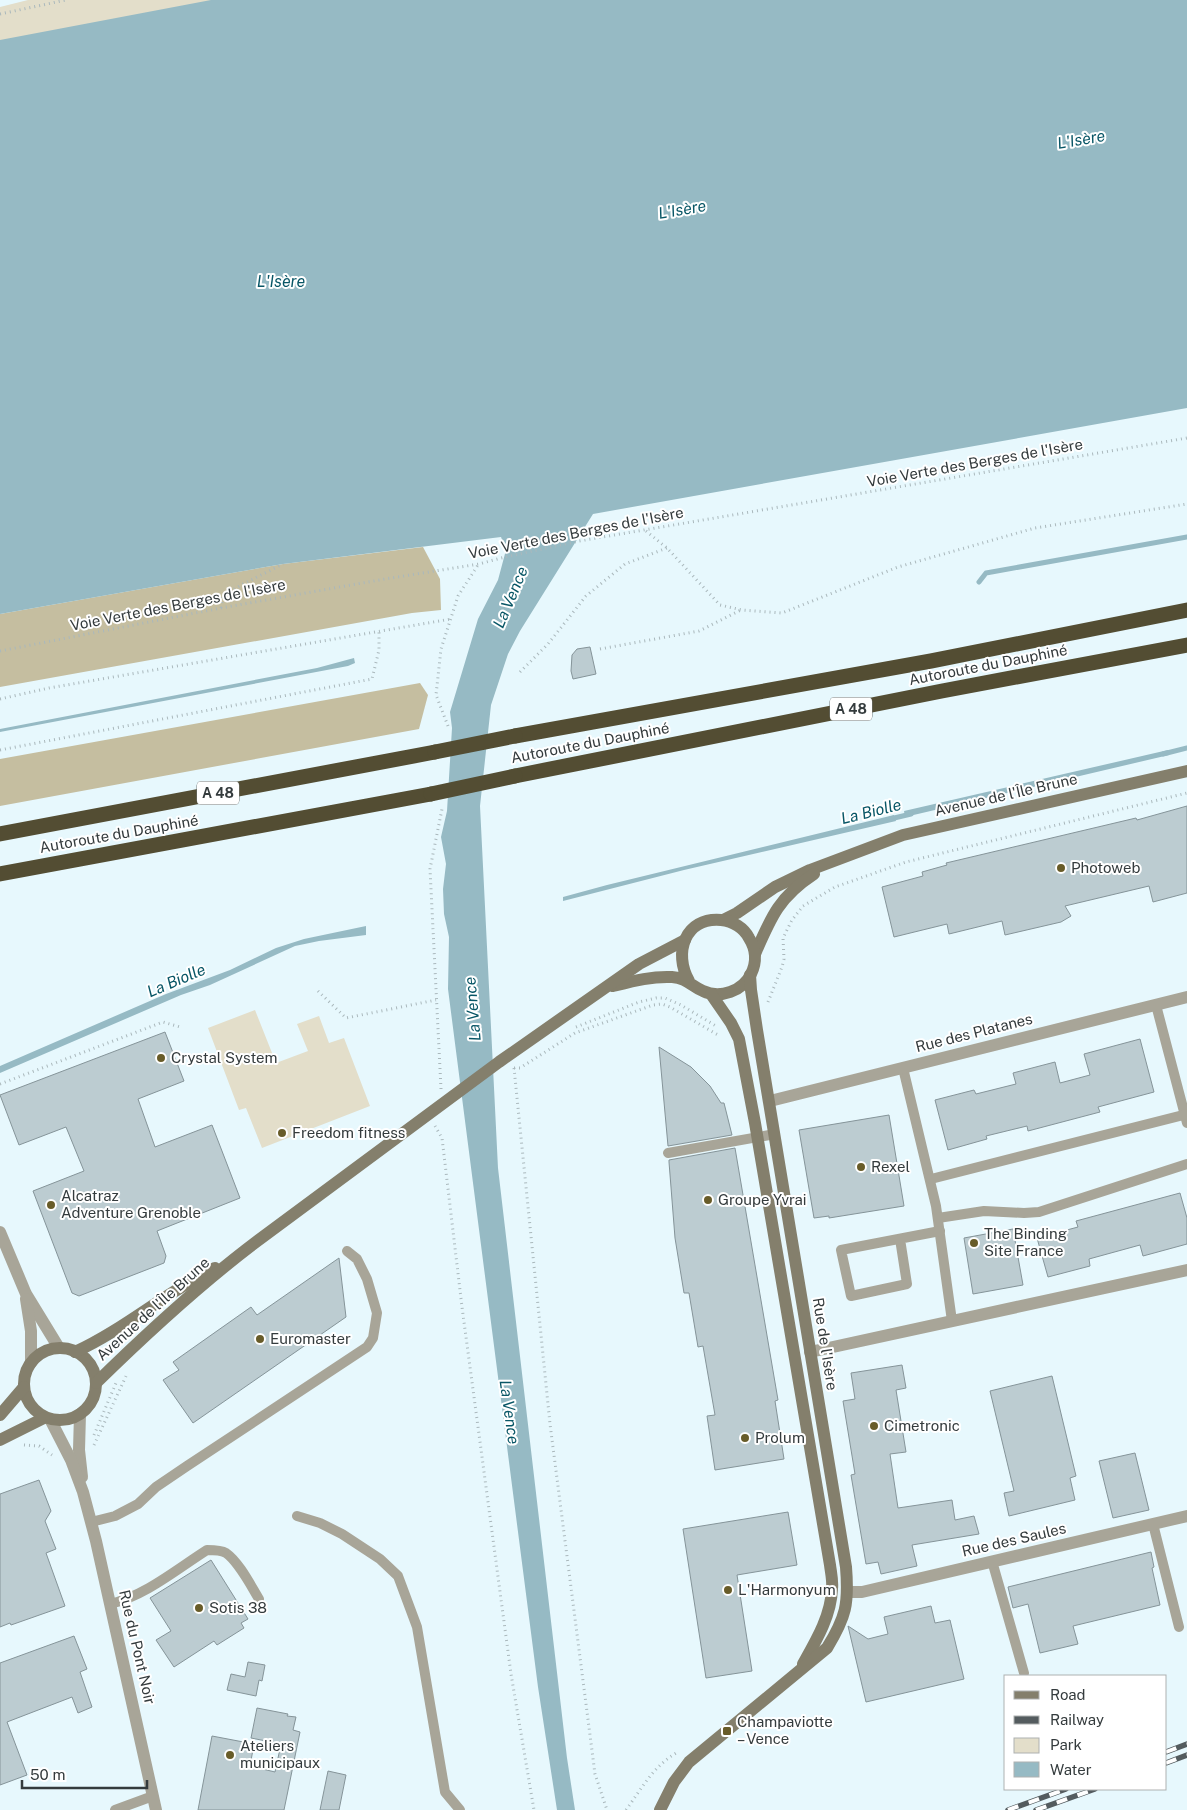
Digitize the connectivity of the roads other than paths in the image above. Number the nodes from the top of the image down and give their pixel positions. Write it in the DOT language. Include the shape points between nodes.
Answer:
graph roads {
  1 [pos="1187,610"];
  2 [pos="1187,645"];
  3 [pos="1187,771"];
  4 [pos="0,834"];
  5 [pos="834,860"];
  6 [pos="0,874"];
  7 [pos="723,920"];
  8 [pos="685,940"];
  9 [pos="755,954"];
  10 [pos="750,975"];
  11 [pos="689,981"];
  12 [pos="608,987"];
  13 [pos="711,994"];
  14 [pos="1187,997"];
  15 [pos="1156,1005"];
  16 [pos="903,1068"];
  17 [pos="770,1101"];
  18 [pos="752,1105"];
  19 [pos="1186,1117"];
  20 [pos="775,1134"];
  21 [pos="758,1137"];
  22 [pos="668,1153"];
  23 [pos="1187,1164"];
  24 [pos="930,1179"];
  25 [pos="938,1218"];
  26 [pos="0,1232"];
  27 [pos="940,1232"];
  28 [pos="900,1239"];
  29 [pos="347,1251"];
  30 [pos="233,1259"];
  31 [pos="1187,1270"];
  32 [pos="26,1294"];
  33 [pos="952,1321"];
  34 [pos="59,1348"];
  35 [pos="75,1352"];
  36 [pos="810,1352"];
  37 [pos="31,1363"];
  38 [pos="96,1383"];
  39 [pos="24,1388"];
  40 [pos="0,1414"];
  41 [pos="80,1414"];
  42 [pos="47,1418"];
  43 [pos="0,1440"];
  44 [pos="83,1492"];
  45 [pos="297,1516"];
  46 [pos="1187,1516"];
  47 [pos="91,1522"];
  48 [pos="1153,1524"];
  49 [pos="992,1561"];
  50 [pos="831,1576"];
  51 [pos="848,1592"];
  52 [pos="259,1599"];
  53 [pos="110,1604"];
  54 [pos="1179,1627"];
  55 [pos="800,1671"];
  56 [pos="1024,1673"];
  57 [pos="153,1796"];
  58 [pos="115,1810"];
  59 [pos="156,1810"];
  60 [pos="460,1810"];
  61 [pos="660,1810"];
  1 -- 4 [label="highway, Autoroute du Dauphiné / A 48, bridge" via="931,661"];
  2 -- 6 [label="highway, Autoroute du Dauphiné / A 48, bridge" via="431,794"];
  3 -- 5 [label="street, Avenue de l'Île Brune" via="903,835"];
  5 -- 7 [label="street, Avenue de l'Île Brune" via="775,887"];
  5 -- 9 [label="street, Avenue de l'Île Brune" via="780,902"];
  7 -- 8 [label="street" via="705,922"];
  7 -- 9 [label="street" via="745,932"];
  8 -- 11 [label="street" via="681,961"];
  8 -- 12 [label="street, Avenue de l'Île Brune" via="639,964"];
  9 -- 10 [label="street"];
  10 -- 13 [label="street" via="734,991"];
  10 -- 17 [label="street, Rue de l'Isère"];
  11 -- 12 [label="street, Avenue de l'Île Brune" via="675,977 648,978"];
  11 -- 13 [label="street"];
  12 -- 30 [label="street, Avenue de l'Île Brune" via="499,1062 447,1093 425,1117"];
  13 -- 18 [label="street, Rue de l'Isère" via="739,1039"];
  14 -- 15 [label="street, Rue des Platanes"];
  15 -- 16 [label="street, Rue des Platanes"];
  15 -- 19 [label="lane"];
  16 -- 17 [label="street, Rue des Platanes"];
  16 -- 24 [label="lane"];
  17 -- 18 [label="street"];
  17 -- 20 [label="street, Rue de l'Isère"];
  18 -- 21 [label="street, Rue de l'Isère"];
  19 -- 24 [label="lane"];
  20 -- 21 [label="lane"];
  20 -- 36 [label="street, Rue de l'Isère"];
  21 -- 22 [label="lane"];
  21 -- 50 [label="street, Rue de l'Isère"];
  23 -- 25 [label="lane" via="1039,1212 984,1211"];
  24 -- 25 [label="lane"];
  25 -- 27 [label="lane"];
  26 -- 32 [label="street"];
  27 -- 28 [label="lane"];
  27 -- 33 [label="lane"];
  28 -- 28 [label="lane" via="840,1250 851,1296 907,1284"];
  29 -- 47 [label="lane" via="357,1259 367,1279 378,1314 373,1338 367,1347 156,1487 138,1504 115,1516"];
  30 -- 35 [label="street, Avenue de l'Île Brune" via="192,1279 106,1336"];
  30 -- 38 [label="street, Avenue de l'Île Brune" via="146,1333"];
  31 -- 33 [label="street"];
  32 -- 34 [label="street"];
  32 -- 37 [label="street"];
  33 -- 36 [label="street"];
  34 -- 35 [label="street"];
  34 -- 37 [label="street" via="43,1353"];
  35 -- 38 [label="street" via="90,1364"];
  36 -- 51 [label="street, Rue de l'Isère"];
  37 -- 39 [label="street" via="25,1375"];
  38 -- 41 [label="street" via="92,1400"];
  39 -- 40 [label="street"];
  39 -- 42 [label="street" via="31,1407"];
  41 -- 42 [label="street" via="66,1420"];
  41 -- 44 [label="street, Rue du Pont Noir"];
  42 -- 43 [label="street"];
  42 -- 44 [label="street, Rue du Pont Noir" via="71,1460"];
  44 -- 47 [label="street, Rue du Pont Noir"];
  45 -- 60 [label="lane" via="342,1534 380,1559 398,1576 417,1627 445,1792"];
  46 -- 48 [label="street, Rue des Saules"];
  47 -- 53 [label="street, Rue du Pont Noir"];
  48 -- 49 [label="street, Rue des Saules"];
  48 -- 54 [label="lane"];
  49 -- 51 [label="street, Rue des Saules" via="862,1592"];
  49 -- 56 [label="lane"];
  50 -- 51 [label="street"];
  50 -- 55 [label="street, Rue de l'Isère" via="829,1609"];
  51 -- 55 [label="street, Rue de l'Isère" via="839,1629 828,1648"];
  52 -- 53 [label="lane" via="226,1553 207,1550 149,1587"];
  53 -- 57 [label="street, Rue du Pont Noir"];
  55 -- 61 [label="street, Rue de l'Isère" via="689,1762"];
  57 -- 58 [label="lane"];
  57 -- 59 [label="street, Rue du Pont Noir"];
}
